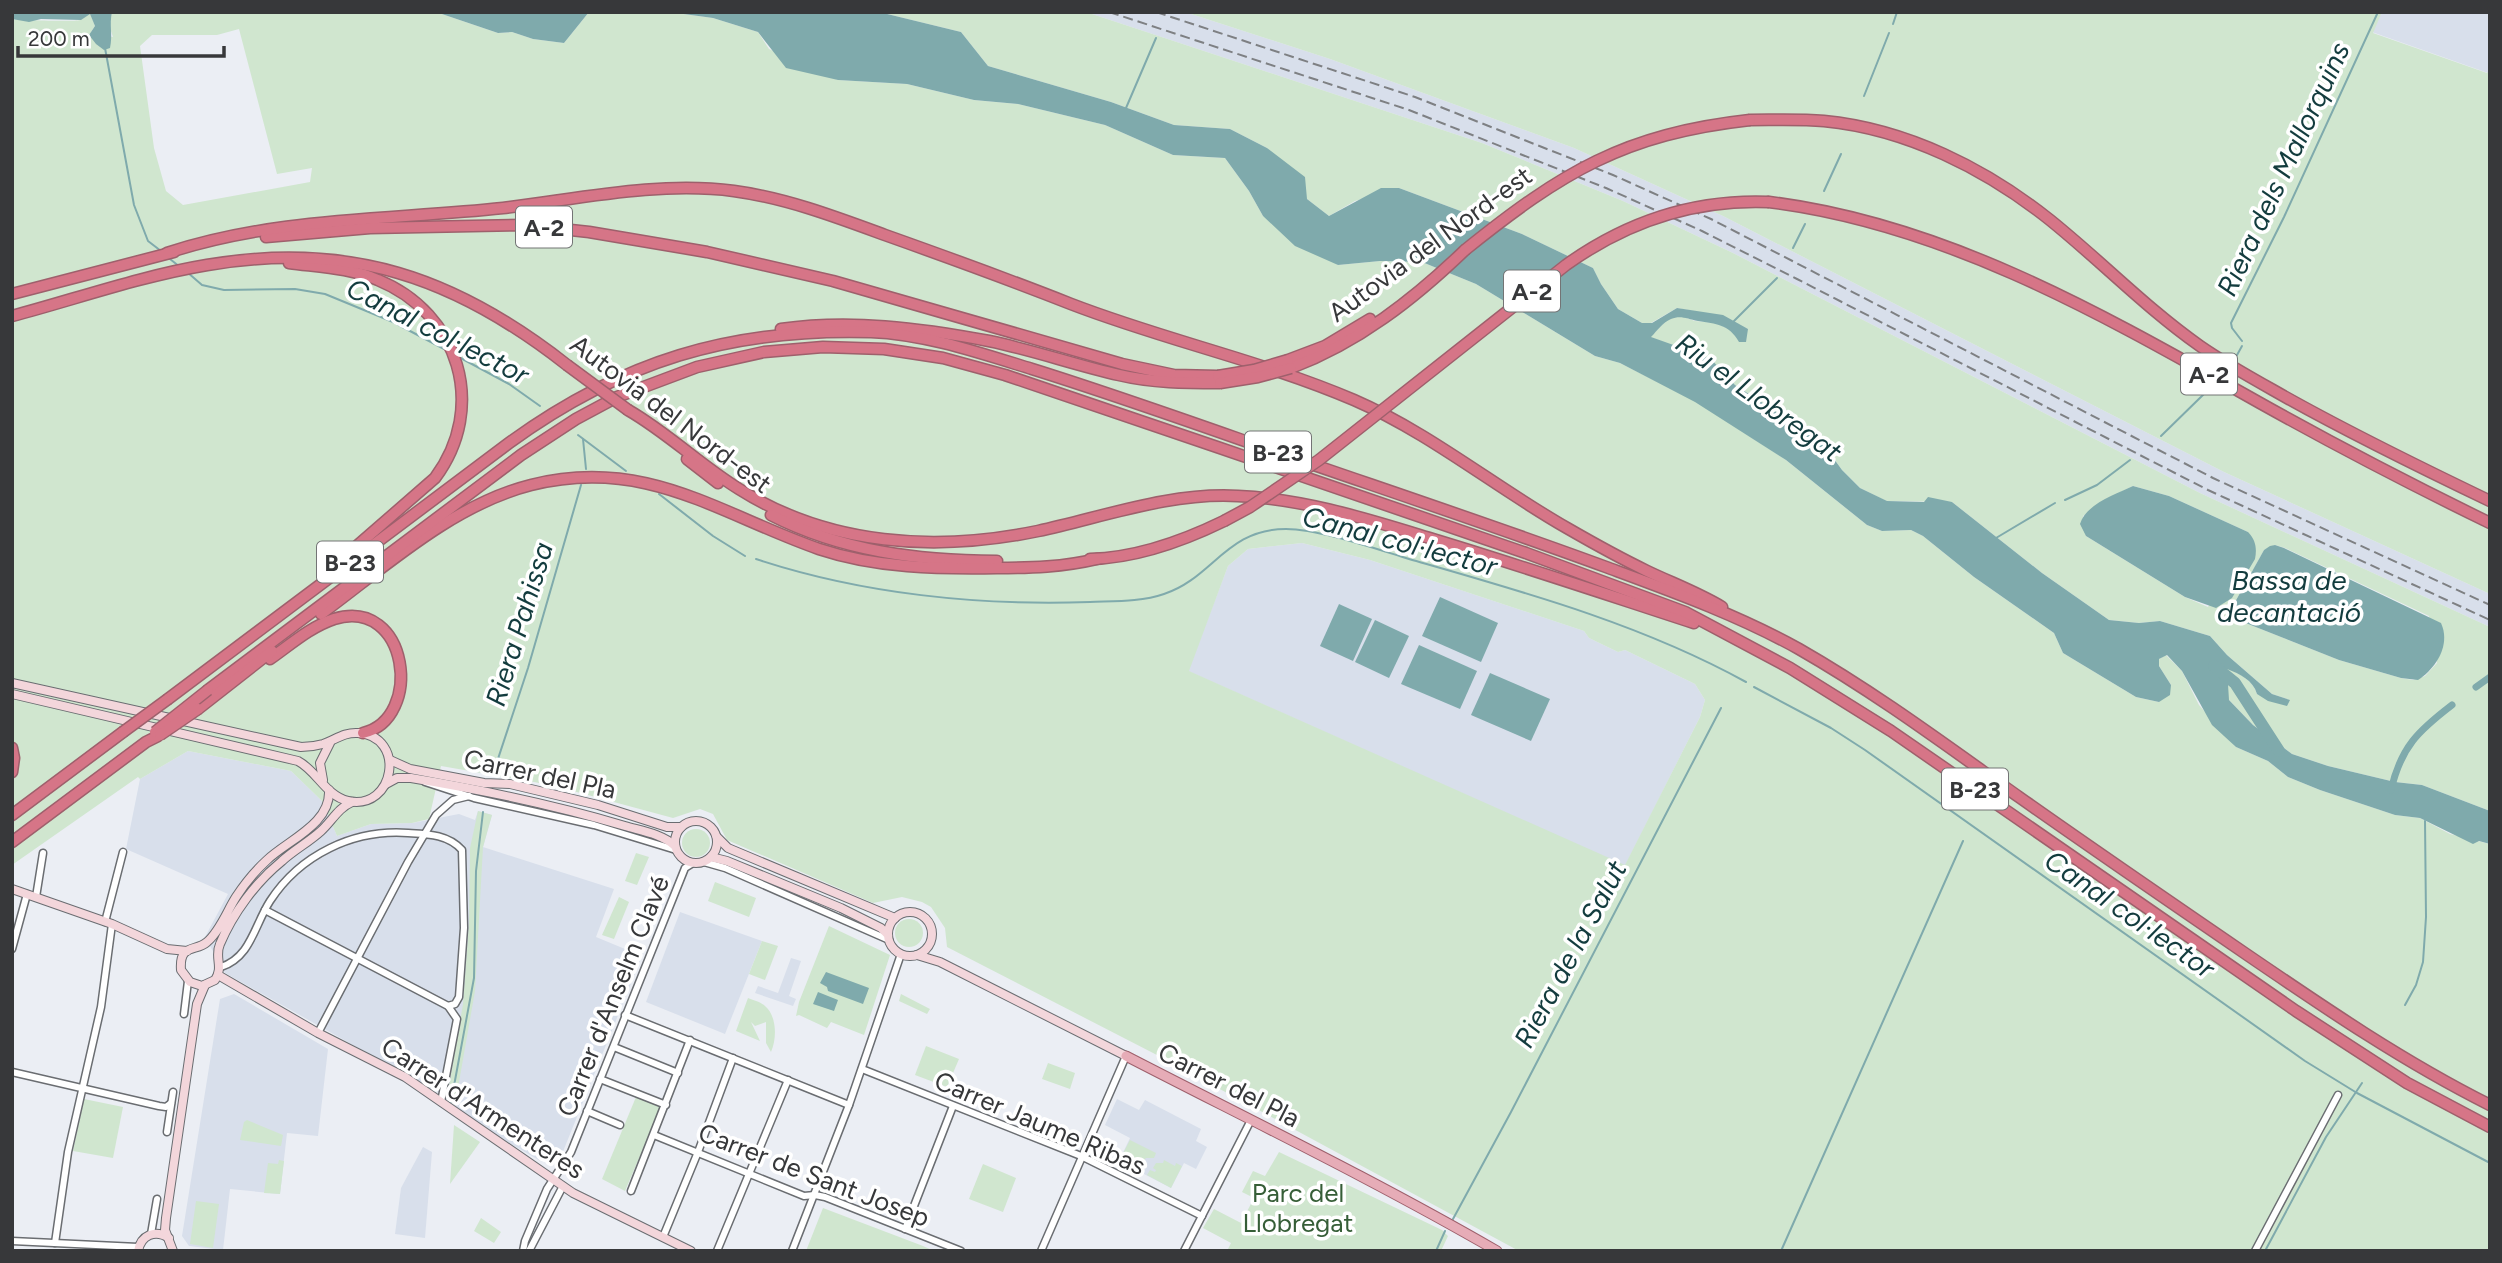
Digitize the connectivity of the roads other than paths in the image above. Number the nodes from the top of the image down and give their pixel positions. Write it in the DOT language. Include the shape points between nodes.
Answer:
graph roads {
  1 [pos="210,243"];
  2 [pos="254,259"];
  3 [pos="12,294"];
  4 [pos="12,316"];
  5 [pos="687,352"];
  6 [pos="1219,379"];
  7 [pos="628,410"];
  8 [pos="2490,501"];
  9 [pos="2490,523"];
  10 [pos="1097,559"];
  11 [pos="290,608"];
  12 [pos="1748,624"];
  13 [pos="1721,631"];
  14 [pos="12,683"];
  15 [pos="212,693"];
  16 [pos="12,694"];
  17 [pos="363,733"];
  18 [pos="157,734"];
  19 [pos="332,741"];
  20 [pos="12,748"];
  21 [pos="390,760"];
  22 [pos="12,772"];
  23 [pos="420,780"];
  24 [pos="323,782"];
  25 [pos="386,784"];
  26 [pos="329,790"];
  27 [pos="469,796"];
  28 [pos="352,802"];
  29 [pos="12,815"];
  30 [pos="681,827"];
  31 [pos="425,835"];
  32 [pos="716,837"];
  33 [pos="12,842"];
  34 [pos="676,848"];
  35 [pos="123,852"];
  36 [pos="43,853"];
  37 [pos="707,859"];
  38 [pos="689,866"];
  39 [pos="12,889"];
  40 [pos="28,894"];
  41 [pos="12,899"];
  42 [pos="265,910"];
  43 [pos="895,918"];
  44 [pos="108,923"];
  45 [pos="888,937"];
  46 [pos="929,943"];
  47 [pos="202,946"];
  48 [pos="12,949"];
  49 [pos="167,949"];
  50 [pos="187,951"];
  51 [pos="901,954"];
  52 [pos="218,955"];
  53 [pos="917,955"];
  54 [pos="357,960"];
  55 [pos="181,962"];
  56 [pos="940,962"];
  57 [pos="219,971"];
  58 [pos="192,983"];
  59 [pos="205,985"];
  60 [pos="197,1004"];
  61 [pos="448,1006"];
  62 [pos="184,1014"];
  63 [pos="625,1015"];
  64 [pos="318,1033"];
  65 [pos="690,1040"];
  66 [pos="614,1047"];
  67 [pos="1126,1056"];
  68 [pos="733,1058"];
  69 [pos="862,1069"];
  70 [pos="12,1072"];
  71 [pos="677,1073"];
  72 [pos="600,1079"];
  73 [pos="788,1080"];
  74 [pos="82,1088"];
  75 [pos="173,1092"];
  76 [pos="2338,1095"];
  77 [pos="441,1101"];
  78 [pos="171,1102"];
  79 [pos="666,1105"];
  80 [pos="849,1105"];
  81 [pos="2490,1105"];
  82 [pos="953,1106"];
  83 [pos="587,1111"];
  84 [pos="1251,1120"];
  85 [pos="620,1125"];
  86 [pos="2490,1127"];
  87 [pos="167,1132"];
  88 [pos="654,1135"];
  89 [pos="698,1153"];
  90 [pos="1081,1156"];
  91 [pos="749,1174"];
  92 [pos="555,1180"];
  93 [pos="563,1186"];
  94 [pos="631,1191"];
  95 [pos="815,1195"];
  96 [pos="157,1199"];
  97 [pos="1202,1216"];
  98 [pos="905,1229"];
  99 [pos="158,1232"];
  100 [pos="663,1237"];
  101 [pos="12,1241"];
  102 [pos="55,1243"];
  103 [pos="138,1249"];
  104 [pos="173,1251"];
  105 [pos="523,1251"];
  106 [pos="529,1251"];
  107 [pos="691,1251"];
  108 [pos="717,1251"];
  109 [pos="792,1251"];
  110 [pos="961,1251"];
  111 [pos="1041,1251"];
  112 [pos="1184,1251"];
  113 [pos="1497,1251"];
  114 [pos="2255,1251"];
  1 -- 3 [label="highway, Autovia del Nord-est / A-2"];
  1 -- 6 [label="highway, Autovia del Nord-est / A-2" via="370,228 525,225 589,232 707,252 833,281 1122,364"];
  1 -- 12 [label="highway" via="362,218 676,189 734,191 785,201 1100,315 1357,401 1407,427 1564,526"];
  2 -- 4 [label="highway, Autovia del Nord-est / A-2" via="205,265"];
  2 -- 7 [label="highway, Autovia del Nord-est / A-2, bridge" via="333,259 418,277 484,308"];
  2 -- 11 [label="highway" via="344,270 402,292 422,307 444,335 462,395 461,425 440,471"];
  5 -- 6 [label="highway" via="731,336 838,323 989,341 1121,375 1175,383"];
  5 -- 11 [label="highway, B-23" via="614,379 534,425"];
  5 -- 12 [label="highway, B-23" via="812,332 877,332 938,342 1089,387 1511,532"];
  6 -- 8 [label="highway, Autovia del Nord-est / A-2, bridge" via="1290,364 1327,349 1539,192 1604,157 1642,141 1710,124 1824,121 1912,141 1943,153 2017,195 2217,358 2299,405"];
  7 -- 10 [label="highway, Autovia del Nord-est / A-2" via="738,497 823,538 889,554 952,561"];
  7 -- 13 [label="highway, A-2" via="737,488 779,512 820,527 883,540 963,543 1156,503 1234,495 1279,499 1317,505 1511,562"];
  9 -- 10 [label="highway, Autovia del Nord-est / A-2, bridge" via="2144,338 2004,269 1855,217 1769,202 1726,203 1634,225 1593,246 1319,460 1250,507 1204,531"];
  10 -- 15 [label="highway" via="1051,567 979,569 859,559 821,550 658,485 621,478 576,478 516,489 447,523"];
  11 -- 29 [label="highway, B-23, bridge"];
  12 -- 81 [label="highway, B-23" via="1799,649 1905,716 2324,1008 2420,1069"];
  13 -- 15 [label="highway, B-23" via="1656,600 1539,558 1017,379 943,358 835,347 722,360 617,397 576,419"];
  13 -- 86 [label="highway, B-23" via="1891,731 2296,1011 2407,1083"];
  14 -- 19 [label="main road" via="271,742 301,747"];
  15 -- 17 [label="highway" via="321,624 362,618 391,637 401,670 389,719 378,729"];
  15 -- 18 [label="highway, B-23, bridge"];
  15 -- 18 [label="highway, bridge" via="198,709"];
  16 -- 24 [label="main road" via="288,759 307,766"];
  17 -- 19 [label="main road" via="345,734"];
  17 -- 21 [label="main road" via="380,743"];
  18 -- 33 [label="highway, B-23"];
  19 -- 24 [label="main road" via="320,763"];
  20 -- 22 [label="highway"];
  21 -- 25 [label="main road"];
  21 -- 30 [label="main road, Carrer del Pla" via="410,769 506,783"];
  23 -- 25 [label="main road, Carrer del Pla" via="403,778"];
  23 -- 27 [label="street, Carrer del Pla"];
  23 -- 34 [label="main road, Carrer del Pla" via="597,818 661,837"];
  24 -- 26 [label="main road"];
  25 -- 28 [label="main road" via="370,798"];
  26 -- 28 [label="main road"];
  26 -- 47 [label="main road" via="322,815 251,877"];
  27 -- 31 [label="street" via="441,808"];
  27 -- 34 [label="street, Carrer del Pla"];
  28 -- 52 [label="main road" via="256,887 225,934"];
  30 -- 32 [label="main road" via="702,822"];
  30 -- 34 [label="main road"];
  31 -- 42 [label="street" via="391,832 341,843 293,873"];
  31 -- 54 [label="street"];
  31 -- 61 [label="street" via="455,842 462,850 464,929 459,998"];
  32 -- 37 [label="main road" via="716,848"];
  32 -- 43 [label="main road" via="729,848"];
  34 -- 38 [label="main road"];
  35 -- 44 [label="street"];
  36 -- 40 [label="street"];
  37 -- 38 [label="main road"];
  37 -- 45 [label="main road" via="727,861 841,908 881,928"];
  38 -- 63 [label="street, Carrer d'Anselm Clavé"];
  39 -- 40 [label="main road"];
  40 -- 41 [label="street"];
  40 -- 44 [label="main road"];
  40 -- 48 [label="street"];
  42 -- 54 [label="street"];
  42 -- 57 [label="street" via="242,955"];
  43 -- 45 [label="main road"];
  43 -- 46 [label="main road" via="908,912 922,916 931,928"];
  44 -- 49 [label="main road"];
  44 -- 74 [label="street" via="101,1007"];
  45 -- 51 [label="main road"];
  46 -- 53 [label="main road"];
  46 -- 56 [label="main road"];
  47 -- 50 [label="main road"];
  47 -- 52 [label="main road"];
  49 -- 50 [label="main road"];
  49 -- 55 [label="main road"];
  50 -- 55 [label="main road"];
  51 -- 53 [label="main road"];
  51 -- 69 [label="street"];
  52 -- 57 [label="main road"];
  53 -- 56 [label="main road, Carrer del Pla"];
  54 -- 61 [label="street"];
  54 -- 64 [label="street"];
  55 -- 58 [label="main road" via="182,972"];
  56 -- 67 [label="main road, Carrer del Pla"];
  57 -- 59 [label="main road"];
  57 -- 64 [label="main road, Carrer d'Armenteres"];
  58 -- 59 [label="main road"];
  58 -- 60 [label="main road"];
  58 -- 62 [label="street"];
  59 -- 60 [label="main road"];
  60 -- 99 [label="main road"];
  61 -- 77 [label="street" via="457,1019"];
  63 -- 65 [label="street"];
  63 -- 66 [label="street, Carrer d'Anselm Clavé"];
  64 -- 77 [label="main road, Carrer d'Armenteres" via="405,1077"];
  65 -- 68 [label="street"];
  65 -- 71 [label="street"];
  66 -- 71 [label="street"];
  66 -- 72 [label="street, Carrer d'Anselm Clavé"];
  67 -- 84 [label="main road, Carrer del Pla"];
  67 -- 90 [label="street"];
  68 -- 73 [label="street"];
  68 -- 89 [label="street"];
  69 -- 80 [label="street"];
  69 -- 82 [label="street, Carrer Jaume Ribas"];
  70 -- 74 [label="street"];
  71 -- 79 [label="street"];
  72 -- 79 [label="street"];
  72 -- 83 [label="street, Carrer d'Anselm Clavé"];
  73 -- 80 [label="street"];
  73 -- 91 [label="street"];
  74 -- 78 [label="street" via="159,1106"];
  74 -- 102 [label="street"];
  75 -- 78 [label="street"];
  76 -- 114 [label="street"];
  77 -- 92 [label="main road, Carrer d'Armenteres"];
  78 -- 87 [label="street"];
  79 -- 88 [label="street"];
  80 -- 95 [label="street"];
  82 -- 90 [label="street, Carrer Jaume Ribas"];
  82 -- 98 [label="street"];
  83 -- 85 [label="street"];
  83 -- 92 [label="street, Carrer d'Anselm Clavé"];
  84 -- 97 [label="street"];
  84 -- 113 [label="main road, Carrer del Pla"];
  88 -- 89 [label="street, Carrer de Sant Josep"];
  88 -- 94 [label="street"];
  89 -- 91 [label="street, Carrer de Sant Josep"];
  89 -- 100 [label="street"];
  90 -- 97 [label="street, Carrer Jaume Ribas"];
  90 -- 111 [label="street"];
  91 -- 95 [label="street, Carrer de Sant Josep" via="804,1196"];
  91 -- 108 [label="street"];
  92 -- 93 [label="main road, Carrer d'Armenteres"];
  92 -- 105 [label="street, Carrer d'Anselm Clavé"];
  93 -- 100 [label="main road, Carrer d'Armenteres"];
  93 -- 106 [label="street"];
  95 -- 98 [label="street, Carrer de Sant Josep"];
  95 -- 109 [label="street"];
  96 -- 99 [label="street"];
  97 -- 112 [label="street"];
  98 -- 110 [label="street, Carrer de Sant Josep"];
  99 -- 103 [label="main road" via="144,1238"];
  99 -- 104 [label="main road" via="169,1238"];
  100 -- 107 [label="main road, Carrer d'Armenteres"];
  101 -- 102 [label="street"];
  102 -- 103 [label="street"];
}
